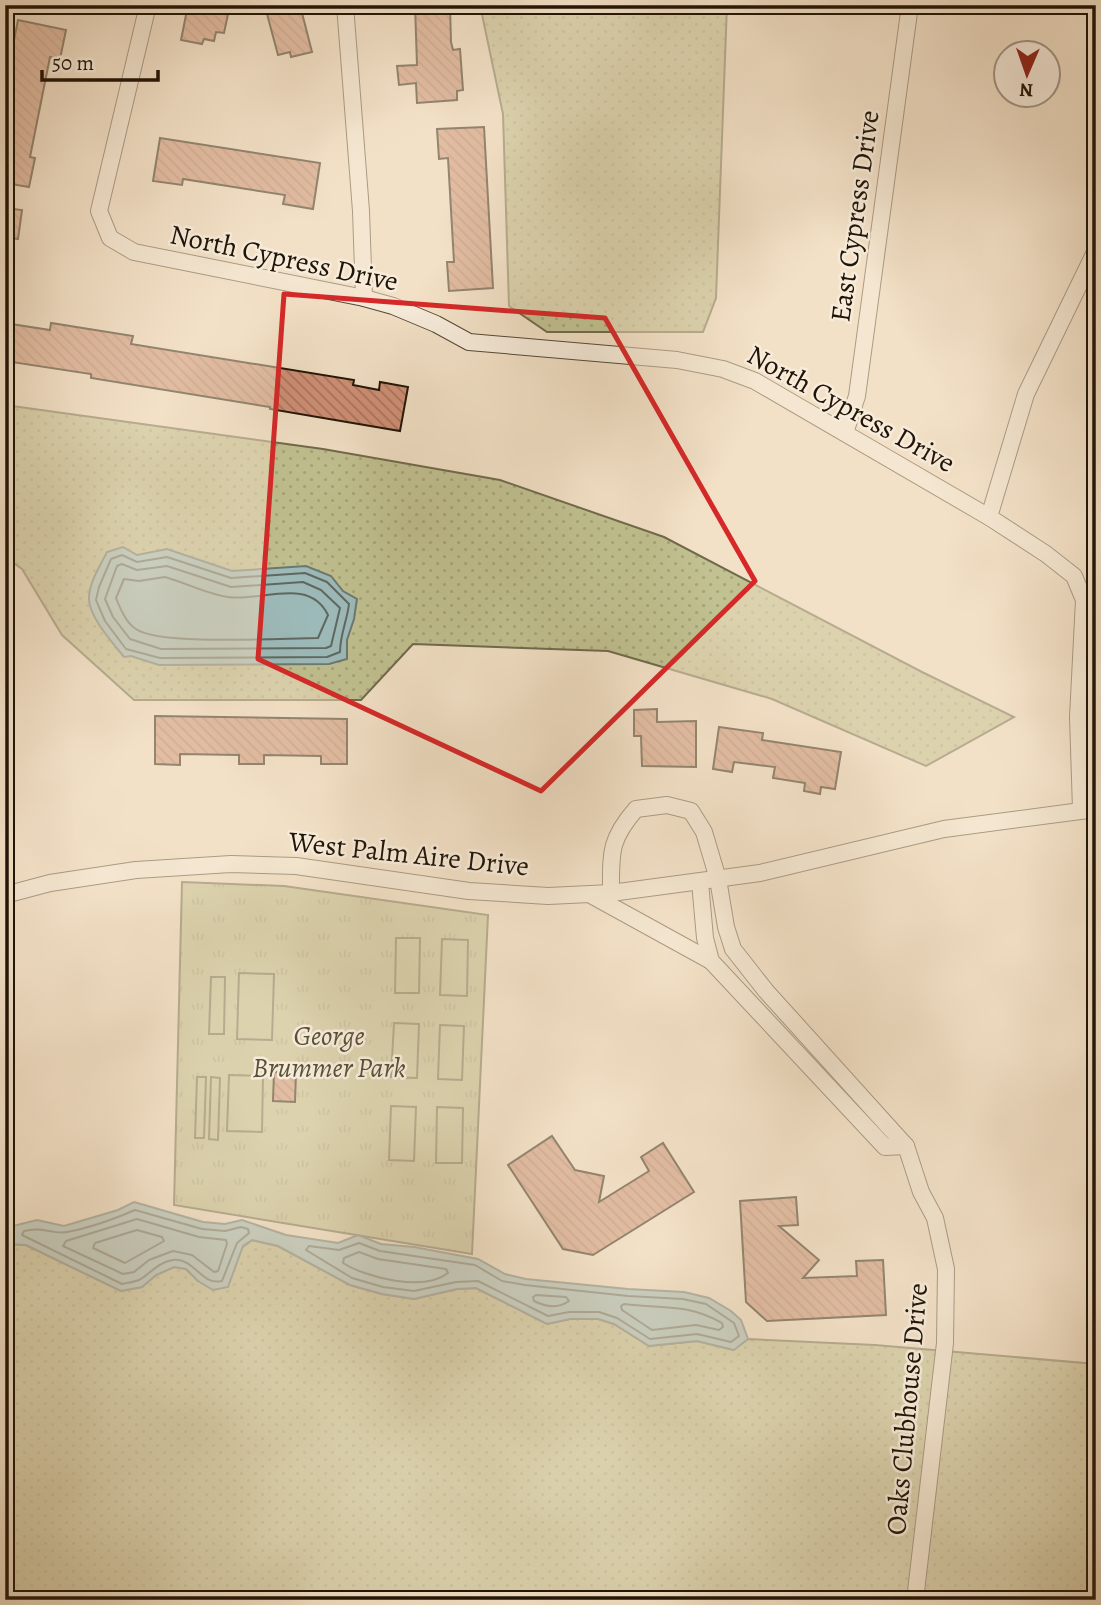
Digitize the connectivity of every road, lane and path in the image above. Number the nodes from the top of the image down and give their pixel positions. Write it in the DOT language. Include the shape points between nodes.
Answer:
graph roads {
  1 [pos="148,5"];
  2 [pos="345,5"];
  3 [pos="910,5"];
  4 [pos="1096,250"];
  5 [pos="364,298"];
  6 [pos="845,433"];
  7 [pos="989,517"];
  8 [pos="1088,809"];
  9 [pos="718,879"];
  10 [pos="700,883"];
  11 [pos="611,893"];
  12 [pos="589,894"];
  13 [pos="5,895"];
  14 [pos="711,961"];
  15 [pos="906,1146"];
  16 [pos="915,1600"];
  1 -- 5 [label="street, North Cypress Drive" via="99,211 110,238 134,252"];
  2 -- 5 [label="street"];
  3 -- 6 [label="street, East Cypress Drive" via="858,396"];
  4 -- 7 [label="street" via="1026,394"];
  5 -- 6 [label="street, North Cypress Drive" via="436,324 469,342 677,360 723,369 755,381"];
  6 -- 7 [label="street, North Cypress Drive"];
  7 -- 8 [label="street, North Cypress Drive" via="1074,576 1084,600 1078,717"];
  8 -- 9 [label="street, West Palm Aire Drive" via="944,829"];
  9 -- 10 [label="street, West Palm Aire Drive"];
  9 -- 11 [label="street, Oaks Clubhouse Drive" via="704,832 691,811 667,805 636,809 620,827 611,853"];
  9 -- 15 [label="street, Oaks Clubhouse Drive" via="733,948"];
  10 -- 11 [label="street, West Palm Aire Drive"];
  10 -- 14 [label="street"];
  11 -- 12 [label="street, West Palm Aire Drive"];
  12 -- 13 [label="street, West Palm Aire Drive" via="469,891 296,866 231,864 136,870"];
  12 -- 14 [label="street"];
  14 -- 15 [label="street" via="885,1147"];
  15 -- 16 [label="street, Oaks Clubhouse Drive" via="935,1218 946,1269 944,1343"];
}
